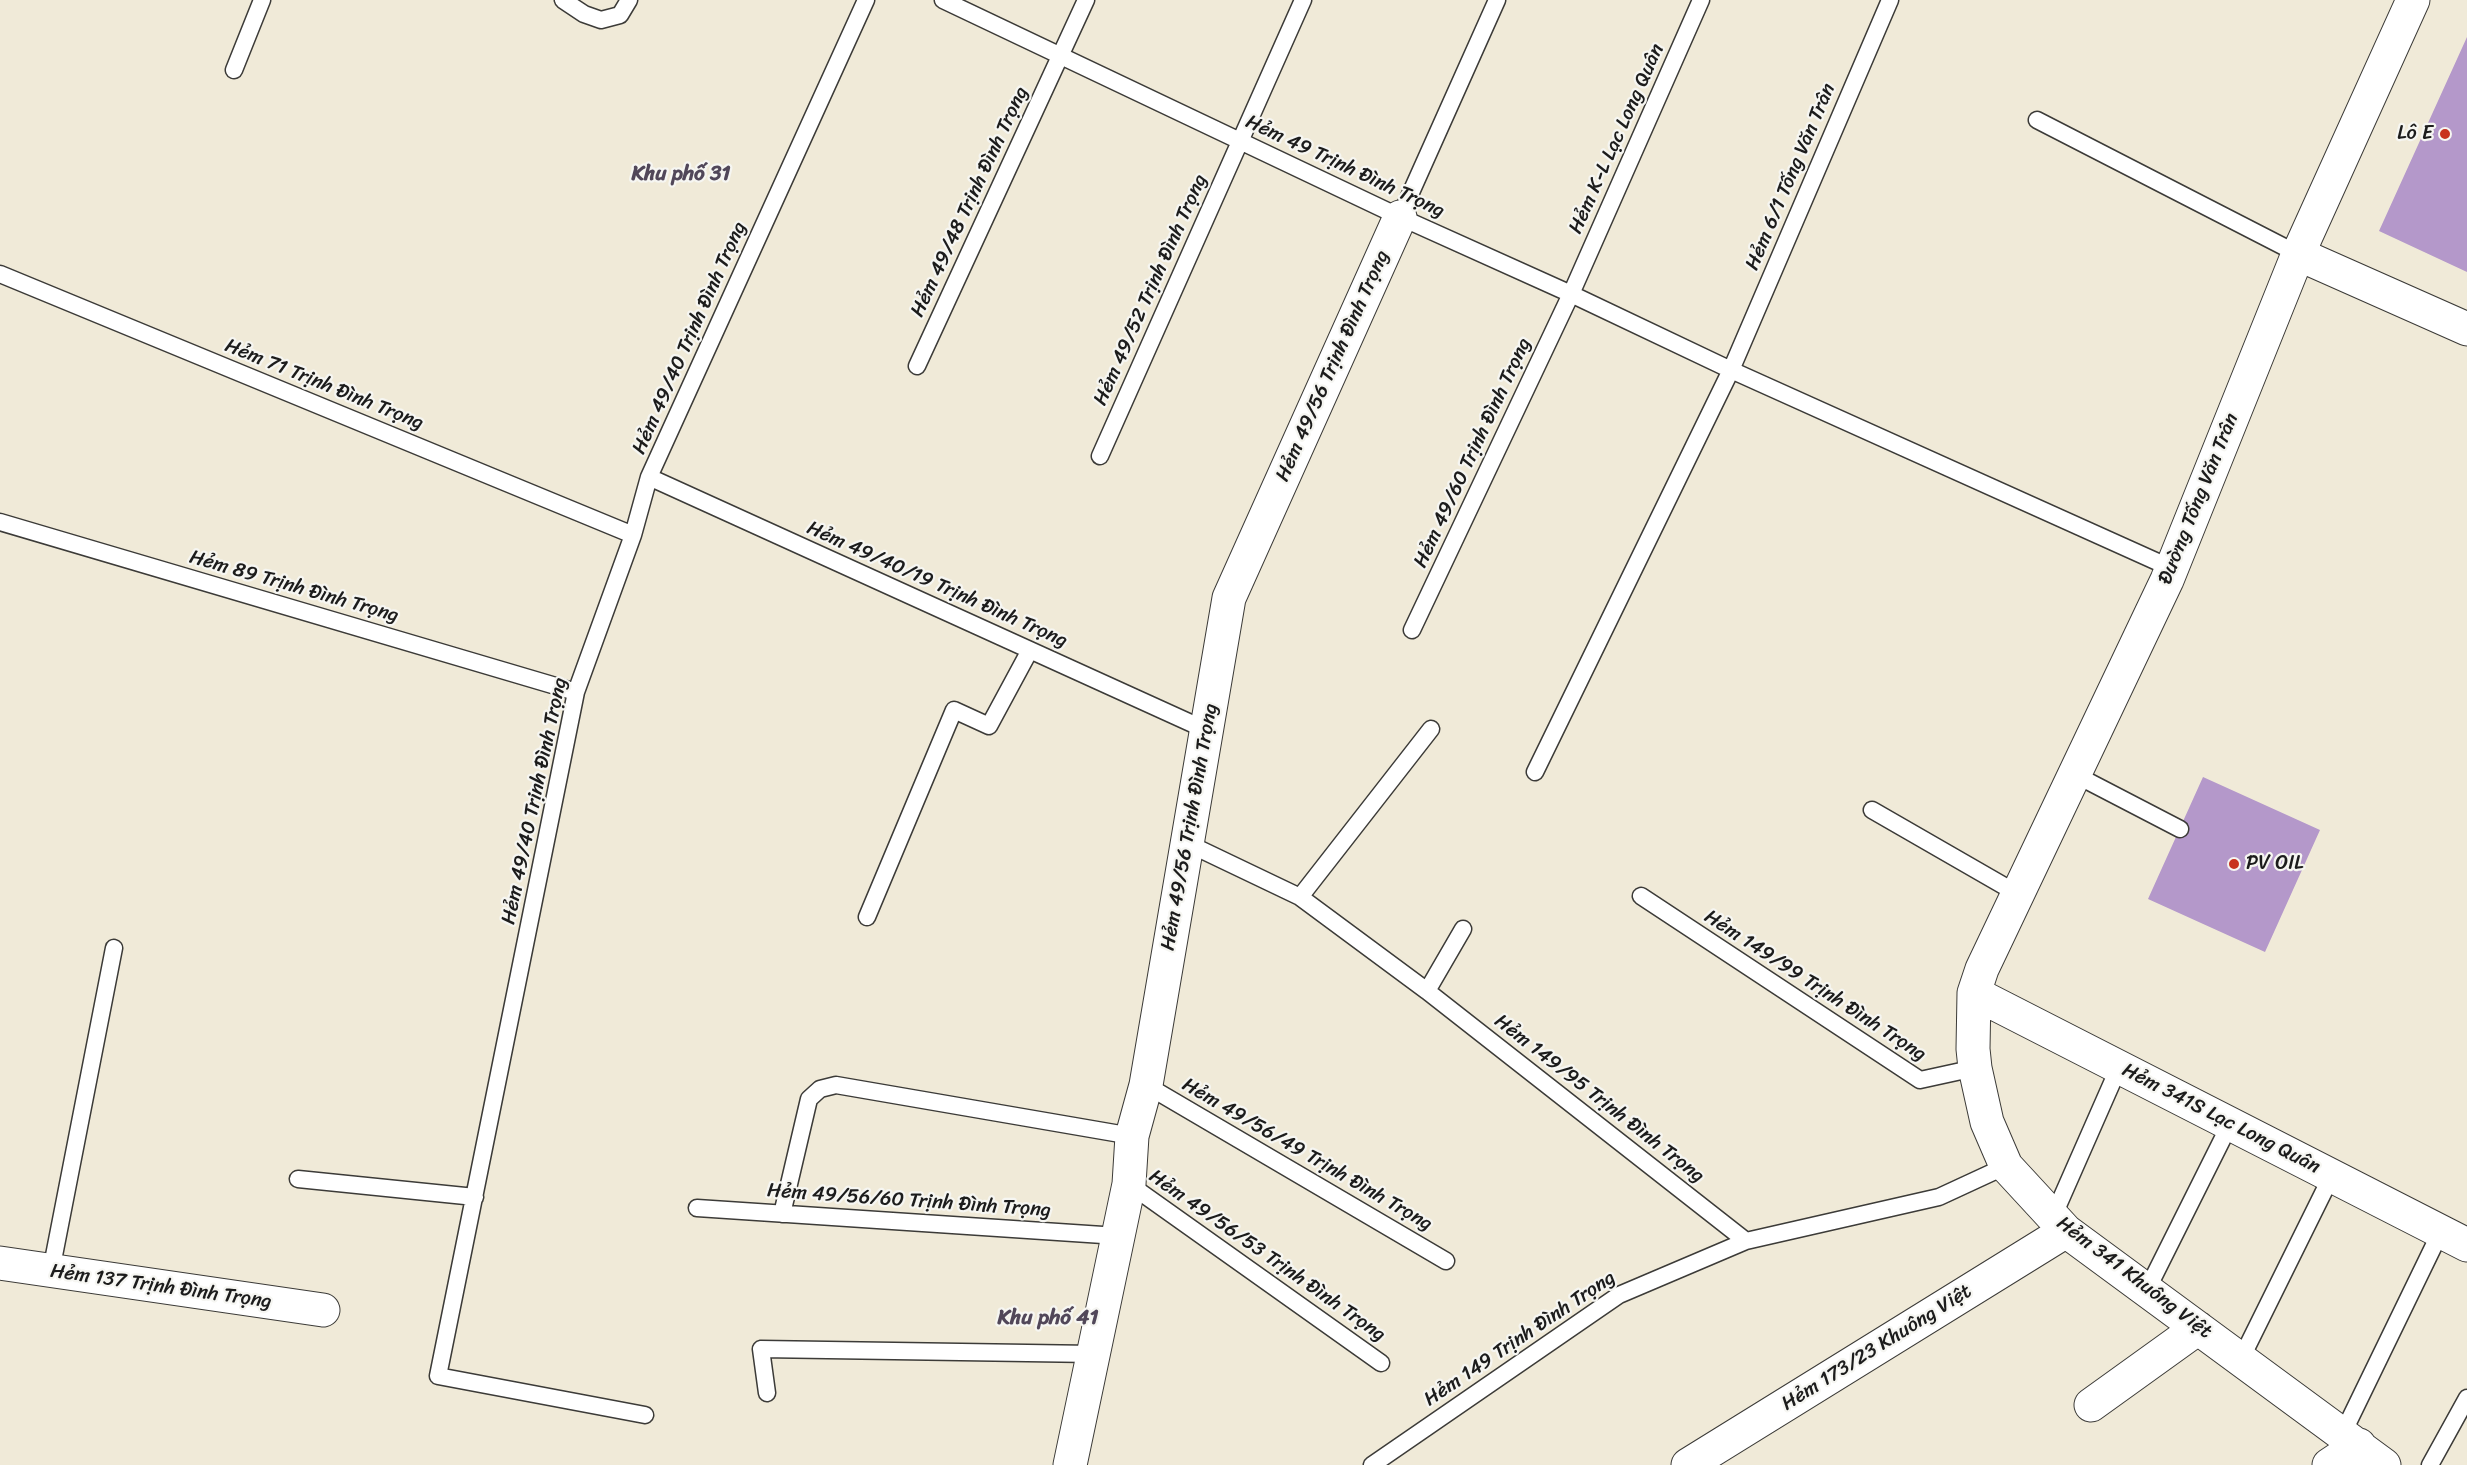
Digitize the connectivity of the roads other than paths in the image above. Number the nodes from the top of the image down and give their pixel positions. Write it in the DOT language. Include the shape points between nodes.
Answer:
graph roads {
  1 [pos="262,0"];
  2 [pos="562,0"];
  3 [pos="629,0"];
  4 [pos="866,0"];
  5 [pos="943,0"];
  6 [pos="1086,0"];
  7 [pos="1304,0"];
  8 [pos="1497,0"];
  9 [pos="1701,0"];
  10 [pos="1890,0"];
  11 [pos="2413,0"];
  12 [pos="1061,56"];
  13 [pos="234,70"];
  14 [pos="2037,120"];
  15 [pos="1240,142"];
  16 [pos="1400,217"];
  17 [pos="2298,254"];
  18 [pos="0,274"];
  19 [pos="1571,294"];
  20 [pos="2467,329"];
  21 [pos="917,366"];
  22 [pos="1731,370"];
  23 [pos="1100,456"];
  24 [pos="649,477"];
  25 [pos="0,522"];
  26 [pos="633,535"];
  27 [pos="2171,568"];
  28 [pos="1412,630"];
  29 [pos="1030,650"];
  30 [pos="576,692"];
  31 [pos="1431,729"];
  32 [pos="1206,730"];
  33 [pos="1535,772"];
  34 [pos="2074,774"];
  35 [pos="1872,810"];
  36 [pos="2180,830"];
  37 [pos="1187,843"];
  38 [pos="2018,894"];
  39 [pos="1641,896"];
  40 [pos="1300,897"];
  41 [pos="867,917"];
  42 [pos="1463,929"];
  43 [pos="114,948"];
  44 [pos="1427,991"];
  45 [pos="1974,993"];
  46 [pos="2119,1067"];
  47 [pos="1975,1068"];
  48 [pos="1146,1085"];
  49 [pos="2230,1124"];
  50 [pos="1132,1136"];
  51 [pos="2006,1166"];
  52 [pos="2332,1175"];
  53 [pos="298,1179"];
  54 [pos="1129,1184"];
  55 [pos="476,1197"];
  56 [pos="697,1209"];
  57 [pos="782,1214"];
  58 [pos="2059,1224"];
  59 [pos="1118,1236"];
  60 [pos="2454,1238"];
  61 [pos="1746,1241"];
  62 [pos="1446,1261"];
  63 [pos="0,1263"];
  64 [pos="51,1271"];
  65 [pos="2147,1290"];
  66 [pos="323,1310"];
  67 [pos="2198,1328"];
  68 [pos="1094,1353"];
  69 [pos="2241,1359"];
  70 [pos="1381,1363"];
  71 [pos="766,1393"];
  72 [pos="2467,1398"];
  73 [pos="2091,1405"];
  74 [pos="645,1415"];
  75 [pos="2351,1439"];
  76 [pos="1070,1465"];
  77 [pos="1372,1465"];
  78 [pos="1688,1465"];
  79 [pos="2329,1465"];
  80 [pos="2384,1465"];
  81 [pos="2430,1465"];
  1 -- 13 [label="lane"];
  2 -- 3 [label="lane" via="601,20 620,15"];
  4 -- 24 [label="lane, Hẻm 49/40 Trịnh Đình Trọng"];
  5 -- 12 [label="lane, Hẻm 49 Trịnh Đình Trọng"];
  6 -- 12 [label="lane, Hẻm 49/48 Trịnh Đình Trọng"];
  7 -- 15 [label="lane, Hẻm 49/52 Trịnh Đình Trọng"];
  8 -- 16 [label="lane"];
  9 -- 19 [label="lane, Hẻm K-L Lạc Long Quân"];
  10 -- 22 [label="lane, Hẻm 6/1 Tống Văn Trân"];
  11 -- 17 [label="street, Đường Tống Văn Trân"];
  12 -- 15 [label="lane, Hẻm 49 Trịnh Đình Trọng"];
  12 -- 21 [label="lane, Hẻm 49/48 Trịnh Đình Trọng"];
  14 -- 17 [label="lane"];
  15 -- 16 [label="lane, Hẻm 49 Trịnh Đình Trọng"];
  15 -- 23 [label="lane, Hẻm 49/52 Trịnh Đình Trọng"];
  16 -- 19 [label="lane, Hẻm 49 Trịnh Đình Trọng"];
  16 -- 32 [label="street, Hẻm 49/56 Trịnh Đình Trọng" via="1229,598"];
  17 -- 20 [label="street"];
  17 -- 27 [label="street, Đường Tống Văn Trân"];
  18 -- 26 [label="lane, Hẻm 71 Trịnh Đình Trọng"];
  19 -- 22 [label="lane, Hẻm 49 Trịnh Đình Trọng"];
  19 -- 28 [label="lane, Hẻm 49/60 Trịnh Đình Trọng"];
  22 -- 27 [label="lane, Hẻm 49 Trịnh Đình Trọng"];
  22 -- 33 [label="lane, Hẻm 6/1 Tống Văn Trân"];
  24 -- 26 [label="lane, Hẻm 49/40 Trịnh Đình Trọng"];
  24 -- 29 [label="lane, Hẻm 49/40/19 Trịnh Đình Trọng"];
  25 -- 30 [label="lane, Hẻm 89 Trịnh Đình Trọng"];
  26 -- 30 [label="lane, Hẻm 49/40 Trịnh Đình Trọng"];
  27 -- 34 [label="street, Đường Tống Văn Trân"];
  29 -- 32 [label="lane, Hẻm 49/40/19 Trịnh Đình Trọng"];
  29 -- 41 [label="lane" via="989,726 954,710"];
  30 -- 55 [label="lane, Hẻm 49/40 Trịnh Đình Trọng"];
  31 -- 40 [label="lane"];
  32 -- 37 [label="street, Hẻm 49/56 Trịnh Đình Trọng"];
  34 -- 36 [label="lane"];
  34 -- 38 [label="street, Đường Tống Văn Trân"];
  35 -- 38 [label="lane"];
  37 -- 40 [label="lane, Hẻm 149/95 Trịnh Đình Trọng"];
  37 -- 48 [label="street, Hẻm 49/56 Trịnh Đình Trọng"];
  38 -- 45 [label="street, Đường Tống Văn Trân"];
  39 -- 47 [label="lane, Hẻm 149/99 Trịnh Đình Trọng" via="1920,1080"];
  40 -- 44 [label="lane, Hẻm 149/95 Trịnh Đình Trọng"];
  42 -- 44 [label="lane"];
  43 -- 64 [label="lane"];
  44 -- 61 [label="lane, Hẻm 149/95 Trịnh Đình Trọng"];
  45 -- 46 [label="street, Hẻm 341S Lạc Long Quân"];
  45 -- 47 [label="street, Hẻm 341 Khuông Việt"];
  46 -- 49 [label="street, Hẻm 341S Lạc Long Quân"];
  46 -- 58 [label="lane"];
  47 -- 51 [label="street, Hẻm 341 Khuông Việt" via="1987,1122"];
  48 -- 50 [label="street, Hẻm 49/56 Trịnh Đình Trọng"];
  48 -- 62 [label="lane, Hẻm 49/56/49 Trịnh Đình Trọng"];
  49 -- 52 [label="street, Hẻm 341S Lạc Long Quân"];
  49 -- 65 [label="lane"];
  50 -- 54 [label="street, Hẻm 49/56 Trịnh Đình Trọng"];
  50 -- 57 [label="lane" via="836,1085 820,1089 809,1099"];
  51 -- 58 [label="street, Hẻm 341 Khuông Việt"];
  51 -- 61 [label="lane, Hẻm 149 Trịnh Đình Trọng" via="1939,1197"];
  52 -- 60 [label="street, Hẻm 341S Lạc Long Quân"];
  52 -- 69 [label="lane"];
  53 -- 55 [label="lane"];
  54 -- 59 [label="street, Hẻm 49/56 Trịnh Đình Trọng"];
  54 -- 70 [label="lane, Hẻm 49/56/53 Trịnh Đình Trọng"];
  55 -- 74 [label="lane, Hẻm 49/40 Trịnh Đình Trọng" via="438,1376"];
  56 -- 57 [label="lane, Hẻm 49/56/60 Trịnh Đình Trọng"];
  57 -- 59 [label="lane, Hẻm 49/56/60 Trịnh Đình Trọng"];
  58 -- 65 [label="street, Hẻm 341 Khuông Việt"];
  58 -- 78 [label="street, Hẻm 173/23 Khuông Việt"];
  59 -- 68 [label="street, Hẻm 49/56 Trịnh Đình Trọng"];
  60 -- 75 [label="lane"];
  61 -- 77 [label="lane, Hẻm 149 Trịnh Đình Trọng" via="1619,1295"];
  63 -- 64 [label="street, Hẻm 137 Trịnh Đình Trọng"];
  64 -- 66 [label="street, Hẻm 137 Trịnh Đình Trọng"];
  65 -- 67 [label="street, Hẻm 341 Khuông Việt"];
  67 -- 69 [label="street, Hẻm 341 Khuông Việt"];
  67 -- 73 [label="street"];
  68 -- 71 [label="lane" via="761,1349"];
  68 -- 76 [label="street, Hẻm 49/56 Trịnh Đình Trọng"];
  69 -- 75 [label="street, Hẻm 341 Khuông Việt"];
  72 -- 81 [label="lane"];
  75 -- 79 [label="street"];
  75 -- 80 [label="street, Hẻm 341 Khuông Việt"];
}
